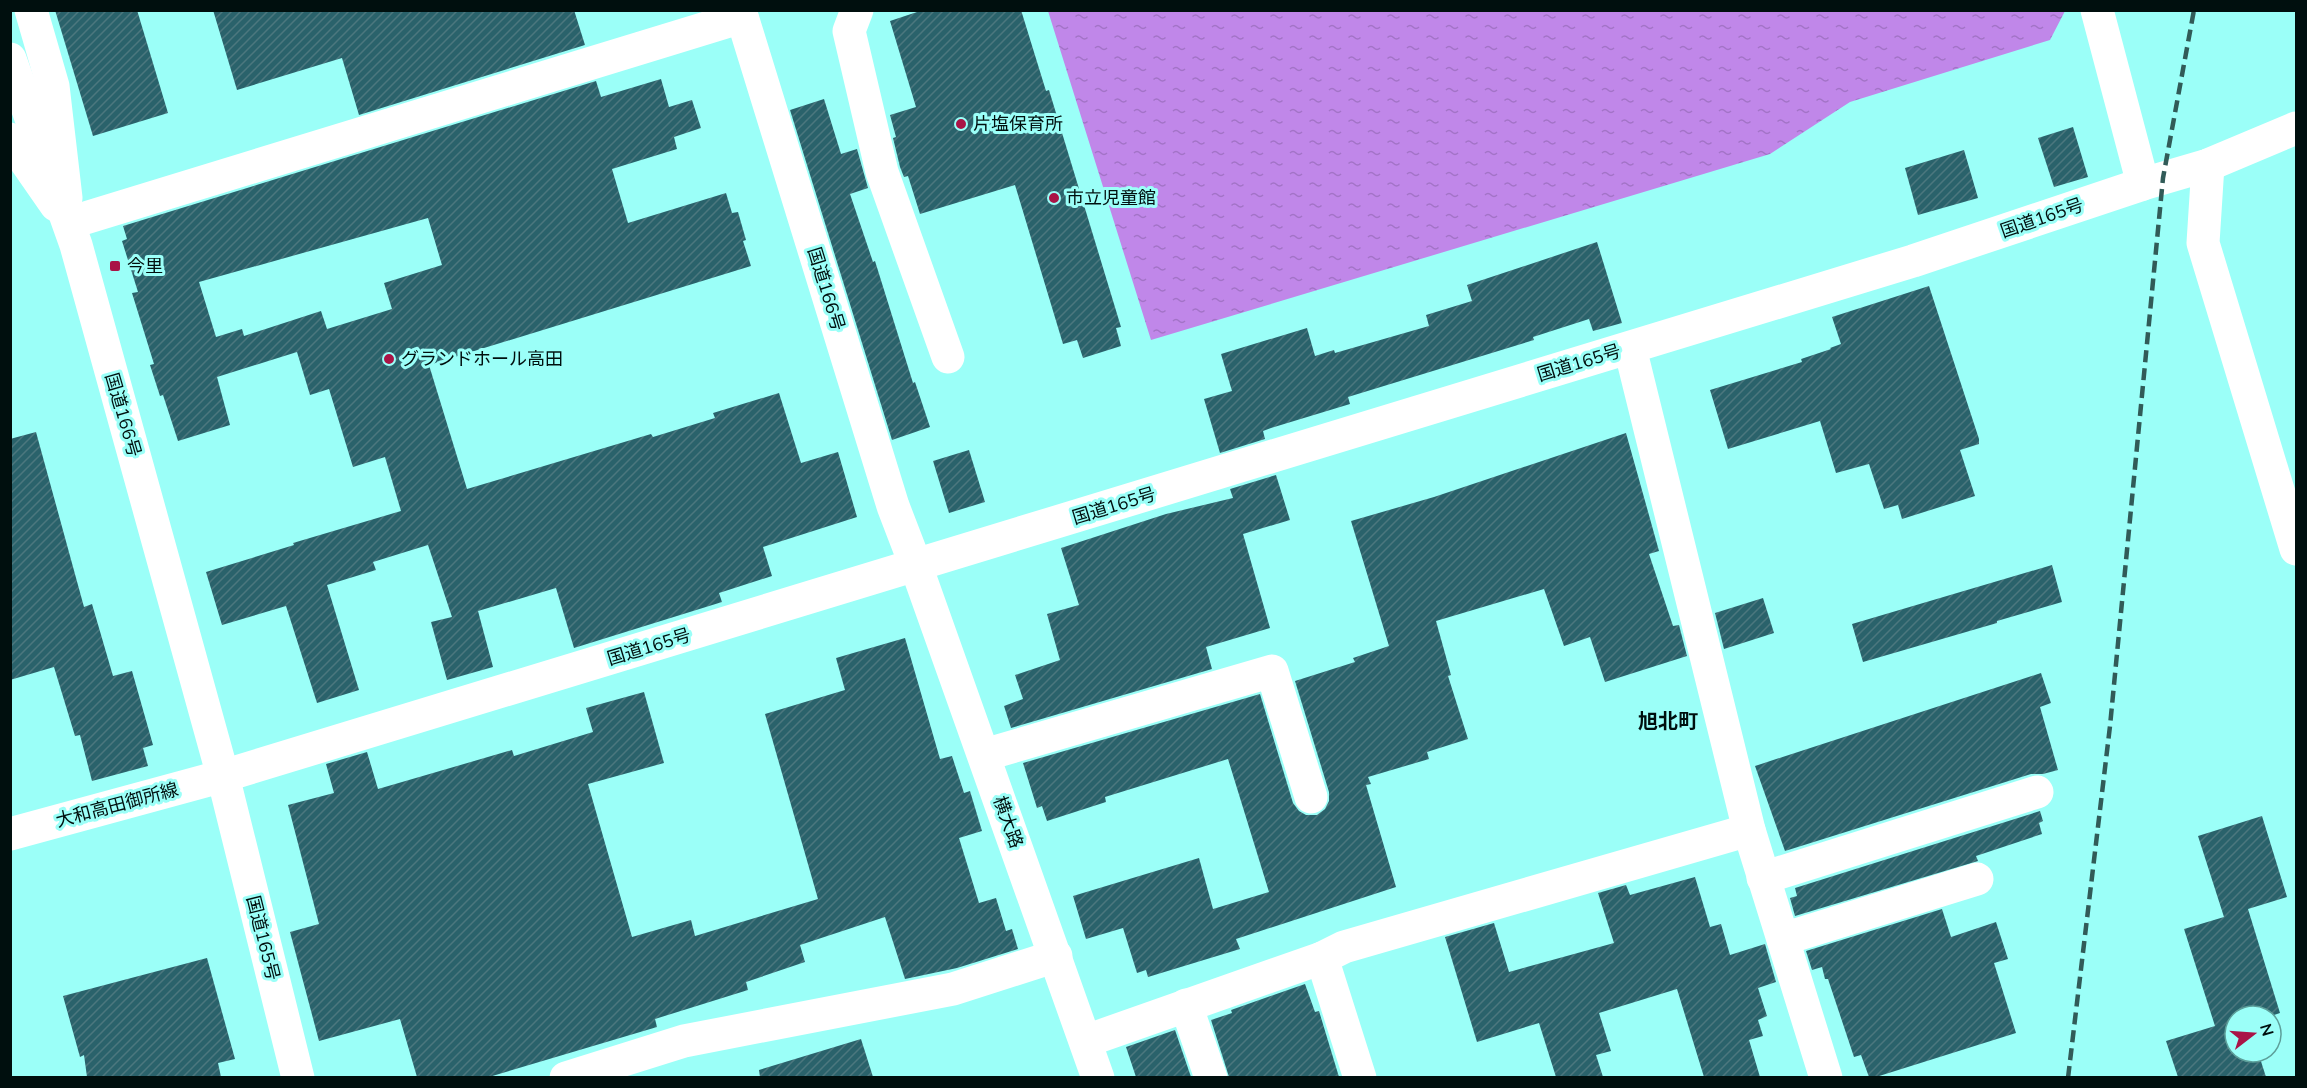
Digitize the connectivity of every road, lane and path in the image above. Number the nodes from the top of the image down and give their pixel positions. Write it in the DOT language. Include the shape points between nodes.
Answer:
graph roads {
  1 [pos="31,10"];
  2 [pos="856,10"];
  3 [pos="2097,10"];
  4 [pos="741,14"];
  5 [pos="10,59"];
  6 [pos="2296,128"];
  7 [pos="10,139"];
  8 [pos="2208,165"];
  9 [pos="2143,184"];
  10 [pos="69,224"];
  11 [pos="1630,348"];
  12 [pos="948,357"];
  13 [pos="2296,549"];
  14 [pos="916,566"];
  15 [pos="984,755"];
  16 [pos="223,776"];
  17 [pos="2037,792"];
  18 [pos="1311,797"];
  19 [pos="1749,830"];
  20 [pos="10,834"];
  21 [pos="1763,878"];
  22 [pos="1977,879"];
  23 [pos="1783,939"];
  24 [pos="1056,956"];
  25 [pos="1322,958"];
  26 [pos="1186,1005"];
  27 [pos="1086,1041"];
  28 [pos="298,1077"];
  29 [pos="566,1077"];
  30 [pos="1098,1077"];
  31 [pos="1210,1077"];
  32 [pos="1360,1077"];
  33 [pos="1826,1077"];
  1 -- 10 [label="main road" via="53,86"];
  2 -- 12 [label="main road" via="849,31 882,172"];
  3 -- 9 [label="main road"];
  4 -- 10 [label="main road"];
  4 -- 14 [label="main road, 国道166号" via="892,506"];
  5 -- 10 [label="main road, 国道166号"];
  6 -- 8 [label="main road, 国道165号"];
  7 -- 10 [label="main road"];
  8 -- 9 [label="main road, 国道165号"];
  8 -- 13 [label="main road" via="2203,243"];
  9 -- 11 [label="main road, 国道165号" via="1913,261"];
  10 -- 16 [label="main road, 国道166号"];
  11 -- 14 [label="main road, 国道165号"];
  11 -- 19 [label="main road"];
  14 -- 15 [label="main road, 横大路"];
  14 -- 16 [label="main road, 国道165号"];
  15 -- 18 [label="main road" via="1272,671"];
  15 -- 24 [label="main road, 横大路"];
  16 -- 20 [label="main road, 大和高田御所線"];
  16 -- 28 [label="main road, 国道165号"];
  17 -- 21 [label="main road"];
  19 -- 21 [label="main road"];
  19 -- 25 [label="main road" via="1344,947"];
  21 -- 23 [label="main road"];
  22 -- 23 [label="main road"];
  23 -- 33 [label="main road"];
  24 -- 27 [label="main road, 横大路"];
  24 -- 29 [label="main road" via="953,989 684,1041"];
  25 -- 26 [label="main road"];
  25 -- 32 [label="main road"];
  26 -- 27 [label="main road"];
  26 -- 31 [label="main road"];
  27 -- 30 [label="main road, 横大路"];
}
